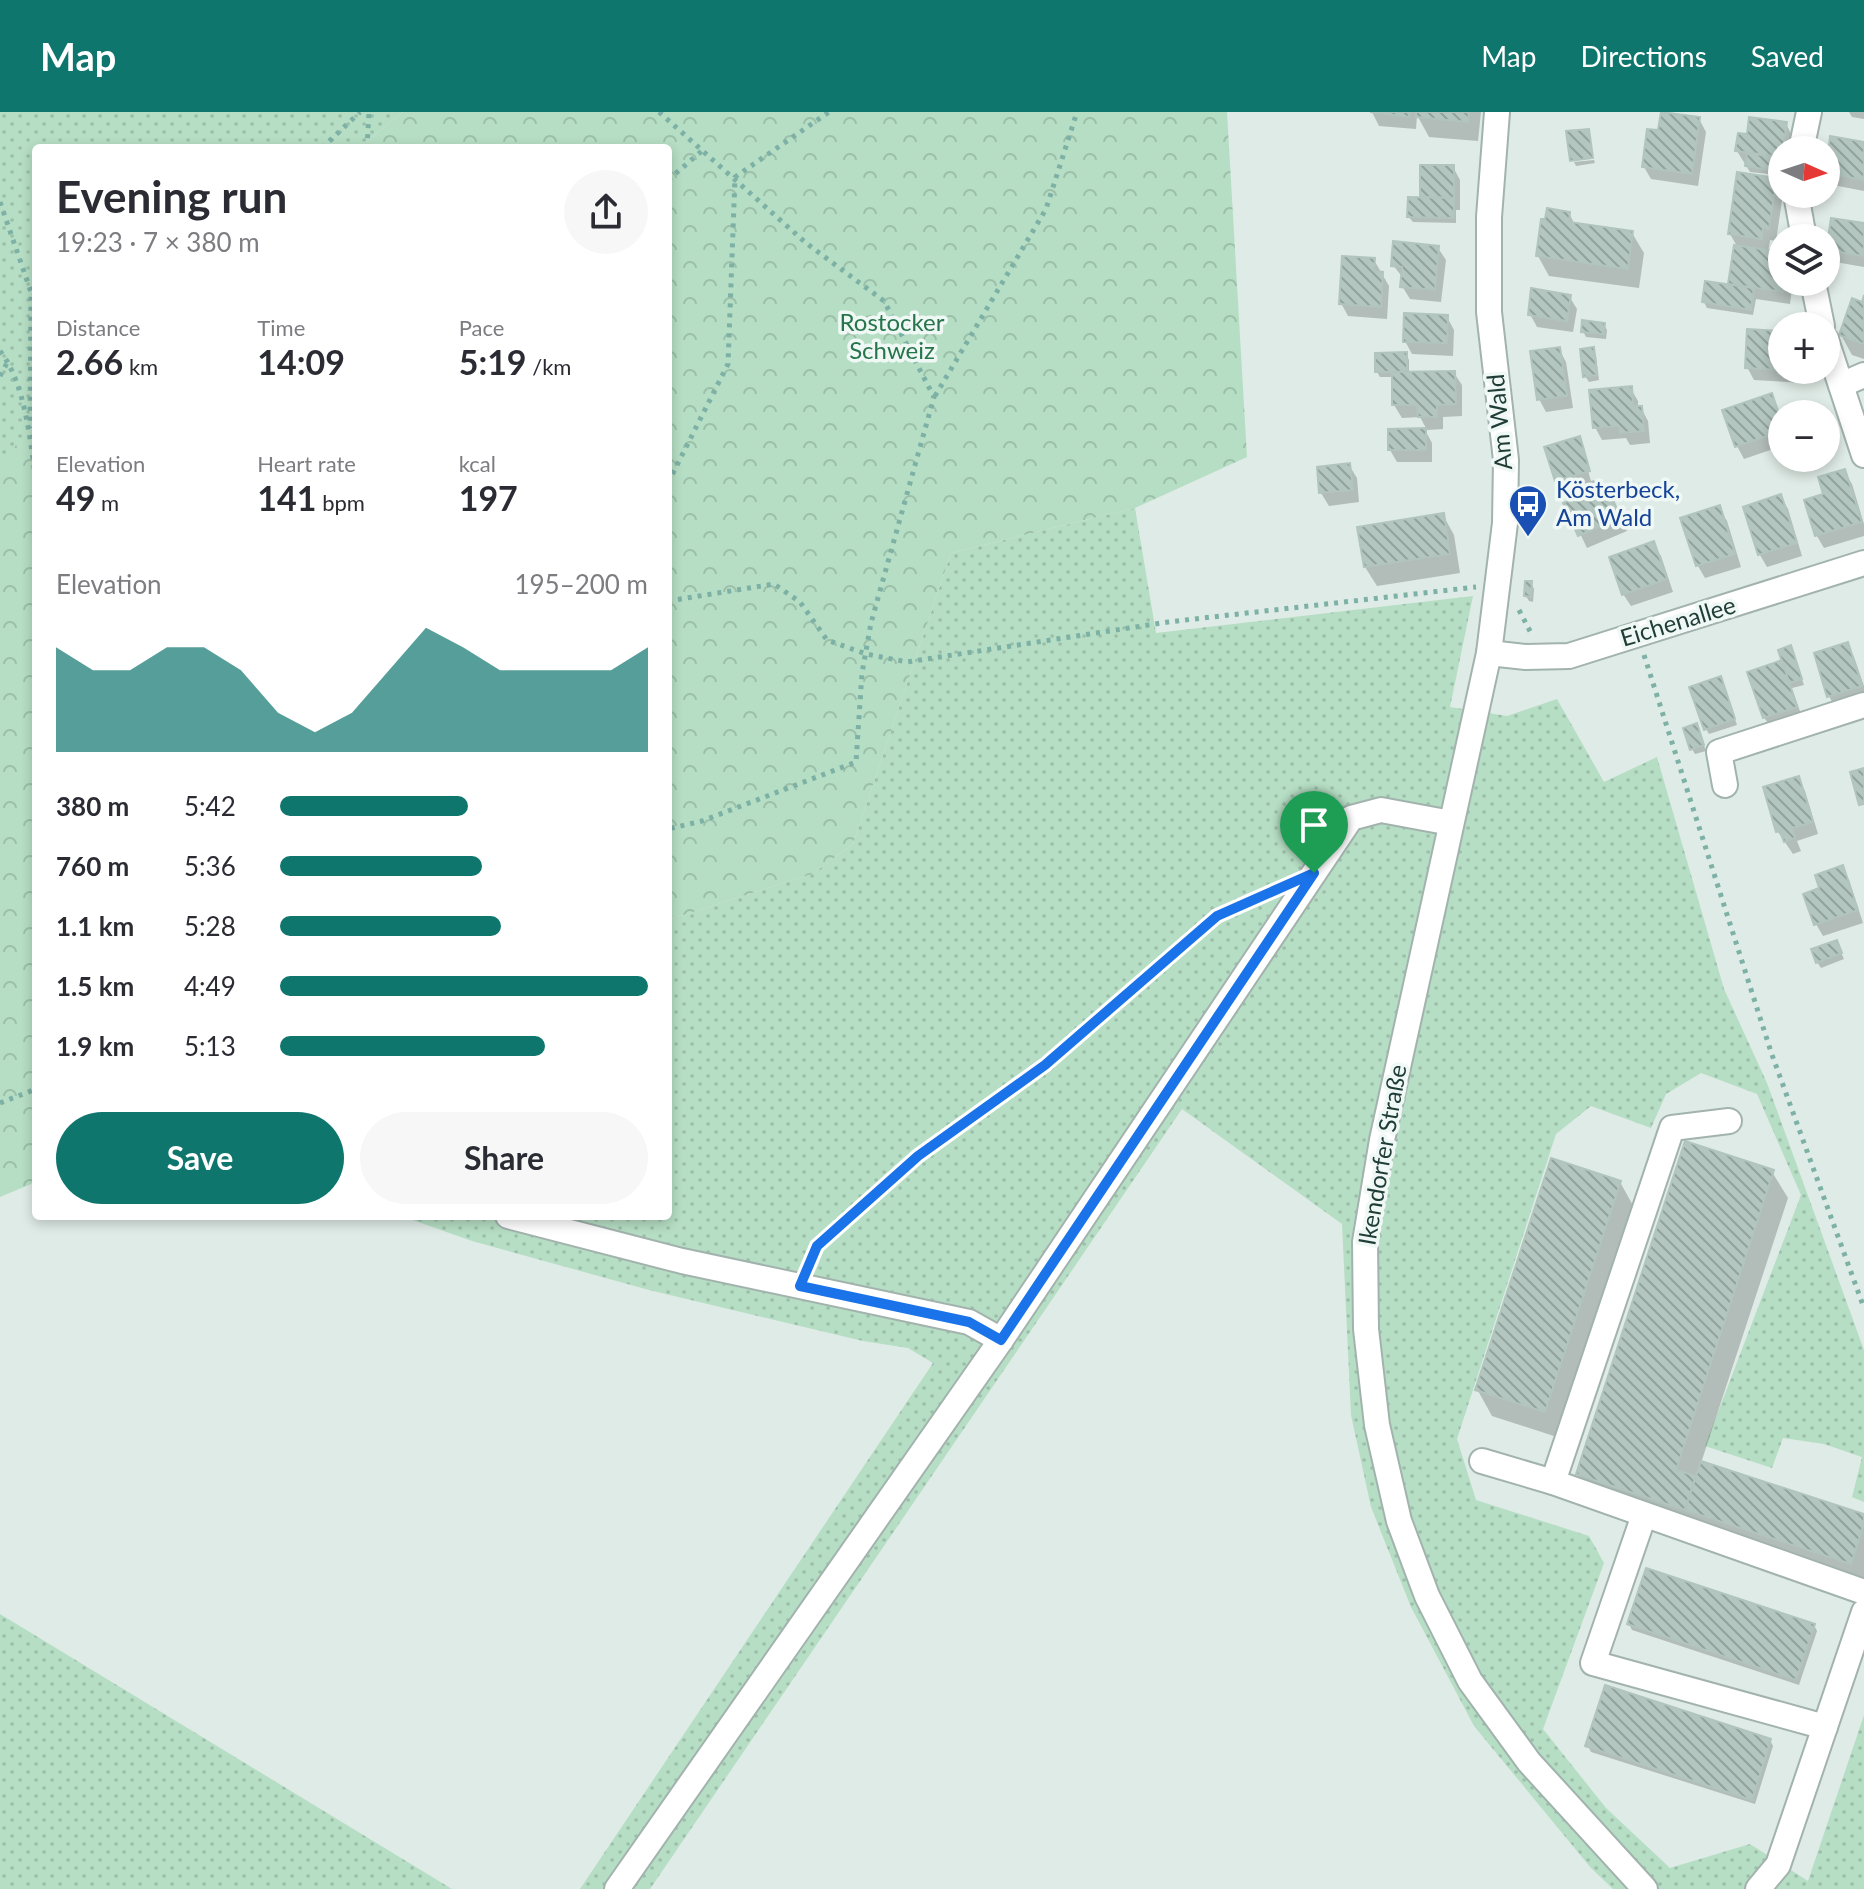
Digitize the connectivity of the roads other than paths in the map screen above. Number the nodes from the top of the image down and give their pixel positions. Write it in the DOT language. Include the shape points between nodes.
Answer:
graph roads {
  1 [pos="1497,112"];
  2 [pos="1809,112"];
  3 [pos="1804,136"];
  4 [pos="1864,375"];
  5 [pos="1840,382"];
  6 [pos="1841,385"];
  7 [pos="1864,455"];
  8 [pos="1864,563"];
  9 [pos="1489,653"];
  10 [pos="1864,705"];
  11 [pos="1725,785"];
  12 [pos="1451,823"];
  13 [pos="1729,1121"];
  14 [pos="523,1220"];
  15 [pos="1001,1340"];
  16 [pos="1482,1461"];
  17 [pos="1553,1482"];
  18 [pos="1644,1515"];
  19 [pos="1864,1592"];
  20 [pos="1864,1612"];
  21 [pos="1825,1727"];
  22 [pos="617,1889"];
  23 [pos="1645,1889"];
  24 [pos="1758,1889"];
  1 -- 9 [label="street, Am Wald" via="1489,312 1506,460 1505,523"];
  2 -- 3 [label="street"];
  4 -- 6 [label="street"];
  5 -- 6 [label="street"];
  6 -- 7 [label="street"];
  8 -- 9 [label="street, Eichenallee" via="1569,656"];
  9 -- 12 [label="street, Am Wald"];
  10 -- 11 [label="street" via="1719,752"];
  12 -- 15 [label="street" via="1381,810 1351,818"];
  12 -- 23 [label="street, Ikendorfer Straße" via="1365,1242 1366,1329 1377,1425 1399,1521 1427,1596 1470,1681 1529,1762"];
  13 -- 17 [label="street" via="1672,1128"];
  14 -- 15 [label="street" via="682,1261 969,1322"];
  15 -- 22 [label="street"];
  16 -- 17 [label="street"];
  17 -- 18 [label="street"];
  18 -- 19 [label="street"];
  18 -- 21 [label="street" via="1593,1663"];
  20 -- 21 [label="street"];
  21 -- 24 [label="street" via="1778,1865"];
}
